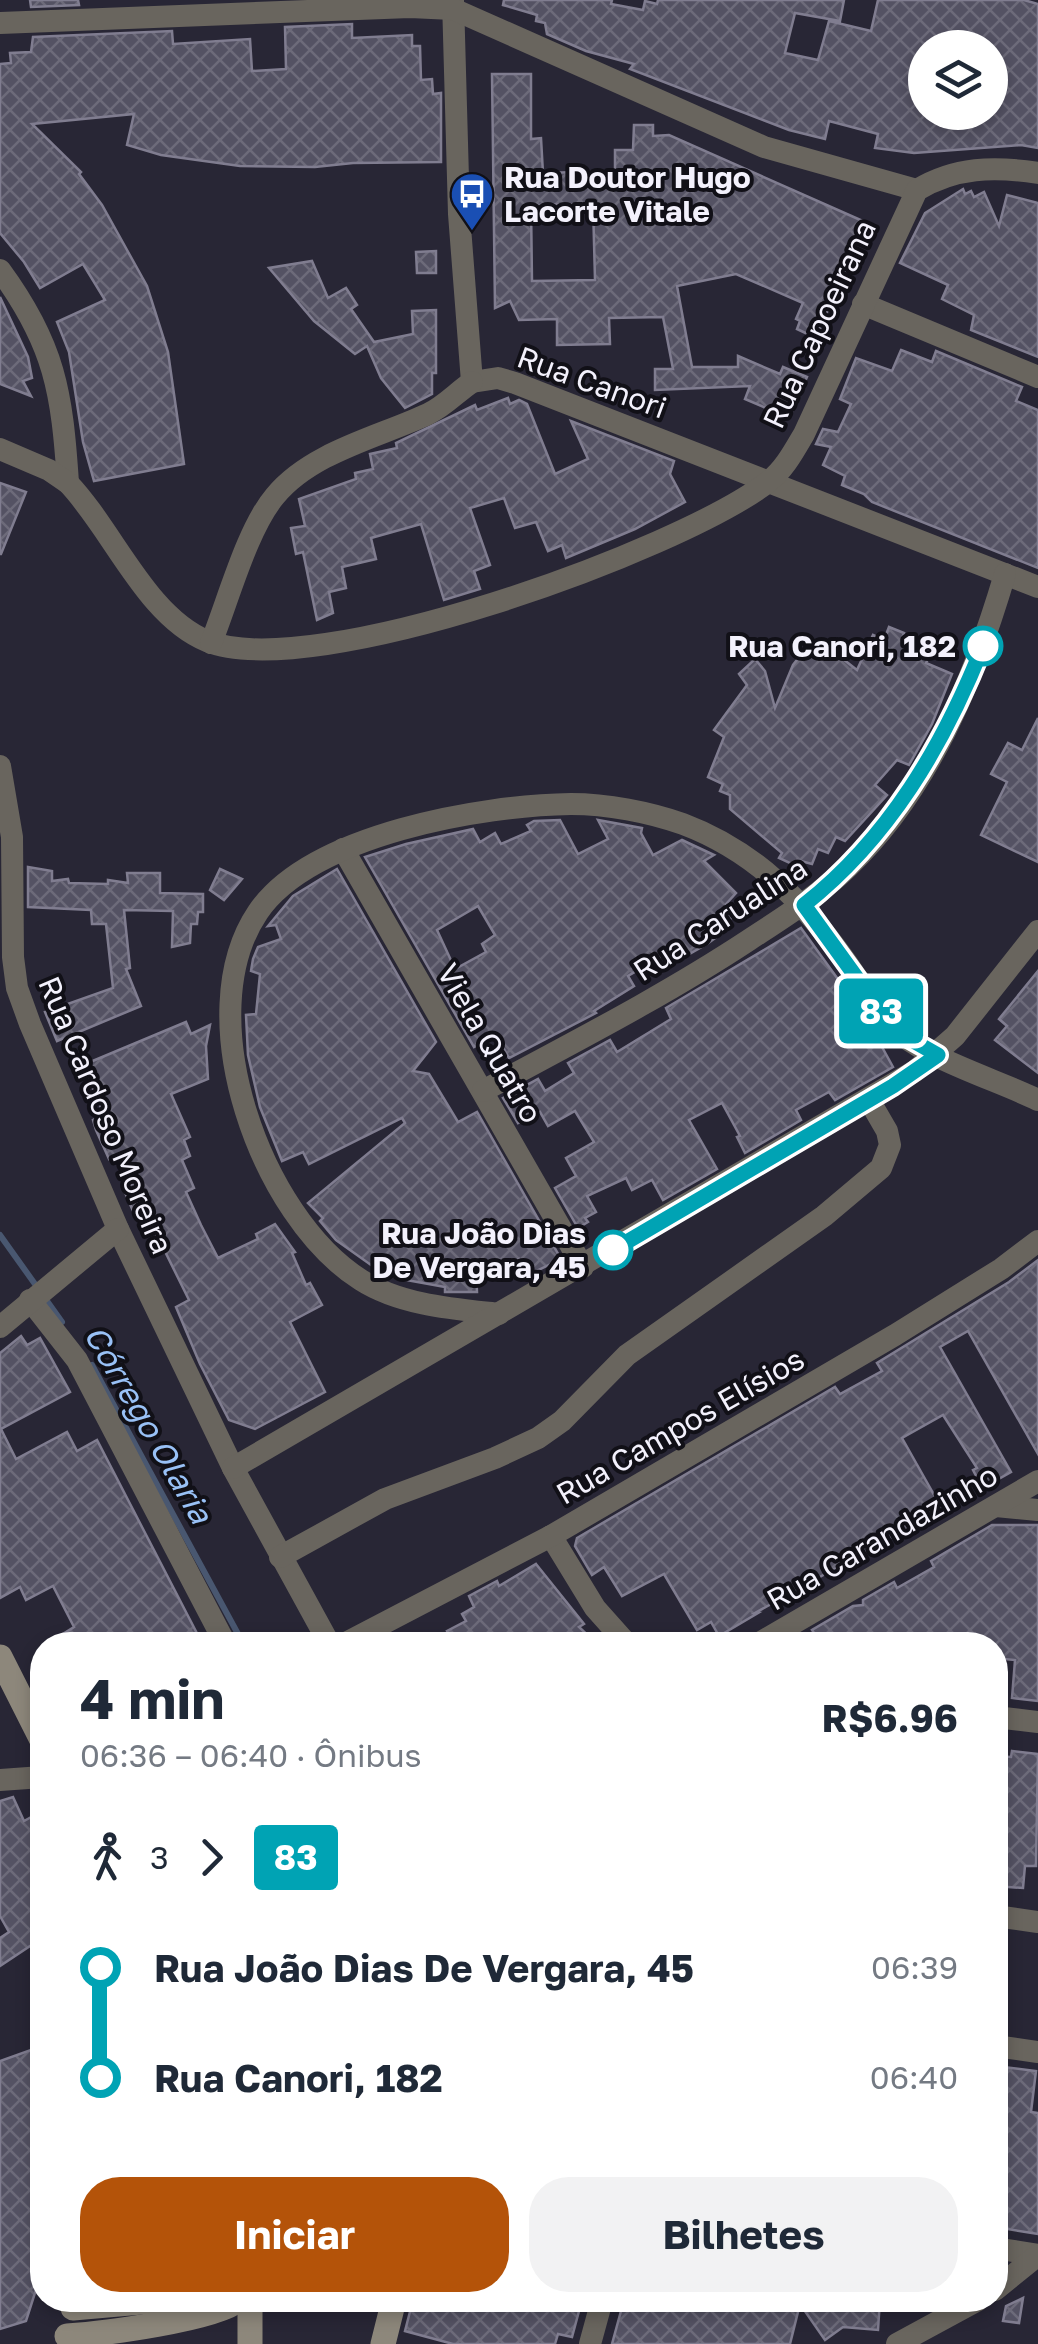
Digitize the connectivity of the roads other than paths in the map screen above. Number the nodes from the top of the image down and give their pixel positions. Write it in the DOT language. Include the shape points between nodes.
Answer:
graph roads {
  1 [pos="453,4"];
  2 [pos="0,23"];
  3 [pos="1038,173"];
  4 [pos="917,190"];
  5 [pos="0,270"];
  6 [pos="863,304"];
  7 [pos="1038,377"];
  8 [pos="472,382"];
  9 [pos="0,449"];
  10 [pos="771,480"];
  11 [pos="68,483"];
  12 [pos="1006,574"];
  13 [pos="1038,587"];
  14 [pos="211,643"];
  15 [pos="0,766"];
  16 [pos="343,849"];
  17 [pos="804,905"];
  18 [pos="1038,931"];
  19 [pos="938,1055"];
  20 [pos="484,1091"];
  21 [pos="869,1100"];
  22 [pos="1038,1100"];
  23 [pos="118,1229"];
  24 [pos="1038,1242"];
  25 [pos="583,1267"];
  26 [pos="34,1296"];
  27 [pos="499,1314"];
  28 [pos="0,1327"];
  29 [pos="234,1468"];
  30 [pos="1038,1482"];
  31 [pos="996,1506"];
  32 [pos="1038,1510"];
  33 [pos="550,1536"];
  34 [pos="280,1556"];
  35 [pos="219,1632"];
  36 [pos="323,1632"];
  37 [pos="367,1632"];
  38 [pos="616,1632"];
  39 [pos="778,1632"];
  40 [pos="0,1657"];
  41 [pos="30,1716"];
  42 [pos="1008,1719"];
  43 [pos="1038,1722"];
  44 [pos="30,1777"];
  45 [pos="0,1780"];
  46 [pos="1008,1918"];
  47 [pos="1038,1922"];
  48 [pos="1008,2048"];
  49 [pos="1038,2052"];
  50 [pos="1008,2250"];
  51 [pos="1038,2255"];
  52 [pos="1008,2279"];
  53 [pos="72,2312"];
  54 [pos="207,2312"];
  55 [pos="250,2312"];
  56 [pos="391,2312"];
  57 [pos="599,2312"];
  58 [pos="956,2312"];
  59 [pos="67,2340"];
  60 [pos="250,2344"];
  61 [pos="383,2344"];
  62 [pos="590,2344"];
  63 [pos="897,2344"];
  1 -- 2 [label="street"];
  1 -- 4 [label="street" via="764,147"];
  1 -- 8 [label="street, Rua Canori" via="458,214"];
  3 -- 4 [label="street" via="959,171"];
  4 -- 6 [label="street, Rua Capoeirana"];
  5 -- 11 [label="street" via="46,344"];
  6 -- 7 [label="street"];
  6 -- 10 [label="street, Rua Capoeirana" via="804,434"];
  8 -- 10 [label="street, Rua Canori" via="515,382"];
  8 -- 14 [label="street" via="442,406 329,457 276,494"];
  9 -- 11 [label="street"];
  10 -- 12 [label="street, Rua Canori"];
  10 -- 14 [label="street" via="659,540 428,623 289,649"];
  11 -- 14 [label="street" via="167,614"];
  12 -- 13 [label="street, Rua Canori"];
  12 -- 17 [label="street, Rua Carualina" via="970,680 916,782 850,865"];
  15 -- 23 [label="street, Rua Cardoso Moreira" via="10,809 18,988"];
  16 -- 17 [label="street" via="512,808 574,804 628,810 733,846"];
  16 -- 20 [label="street, Viela Quatro"];
  16 -- 27 [label="street" via="260,909 242,942 232,982 232,1028 249,1126 270,1178 328,1257 364,1282 414,1300"];
  17 -- 19 [label="street" via="885,1017"];
  17 -- 20 [label="street, Rua Carualina" via="666,992"];
  18 -- 19 [label="street"];
  19 -- 21 [label="street"];
  19 -- 22 [label="street"];
  20 -- 25 [label="street, Viela Quatro"];
  21 -- 25 [label="street"];
  21 -- 34 [label="street" via="890,1145 881,1168 809,1228 628,1355 562,1421 495,1458 384,1500"];
  23 -- 26 [label="street"];
  23 -- 29 [label="street, Rua Cardoso Moreira"];
  24 -- 33 [label="street, Rua Campos Elísios" via="895,1335"];
  25 -- 27 [label="street"];
  26 -- 28 [label="street"];
  26 -- 35 [label="street" via="77,1360"];
  27 -- 29 [label="street"];
  29 -- 34 [label="street, Rua Cardoso Moreira"];
  30 -- 31 [label="street, Rua Carandazinho"];
  31 -- 32 [label="street"];
  31 -- 39 [label="street, Rua Carandazinho"];
  33 -- 37 [label="street, Rua Campos Elísios"];
  33 -- 38 [label="street"];
  34 -- 36 [label="street, Rua Cardoso Moreira"];
  40 -- 41 [label="street"];
  42 -- 43 [label="street"];
  44 -- 45 [label="street"];
  46 -- 47 [label="street"];
  48 -- 49 [label="street"];
  50 -- 51 [label="street"];
  51 -- 52 [label="street"];
  53 -- 59 [label="street"];
  54 -- 59 [label="street"];
  55 -- 60 [label="street"];
  56 -- 61 [label="street"];
  57 -- 62 [label="street"];
  58 -- 63 [label="street"];
}
